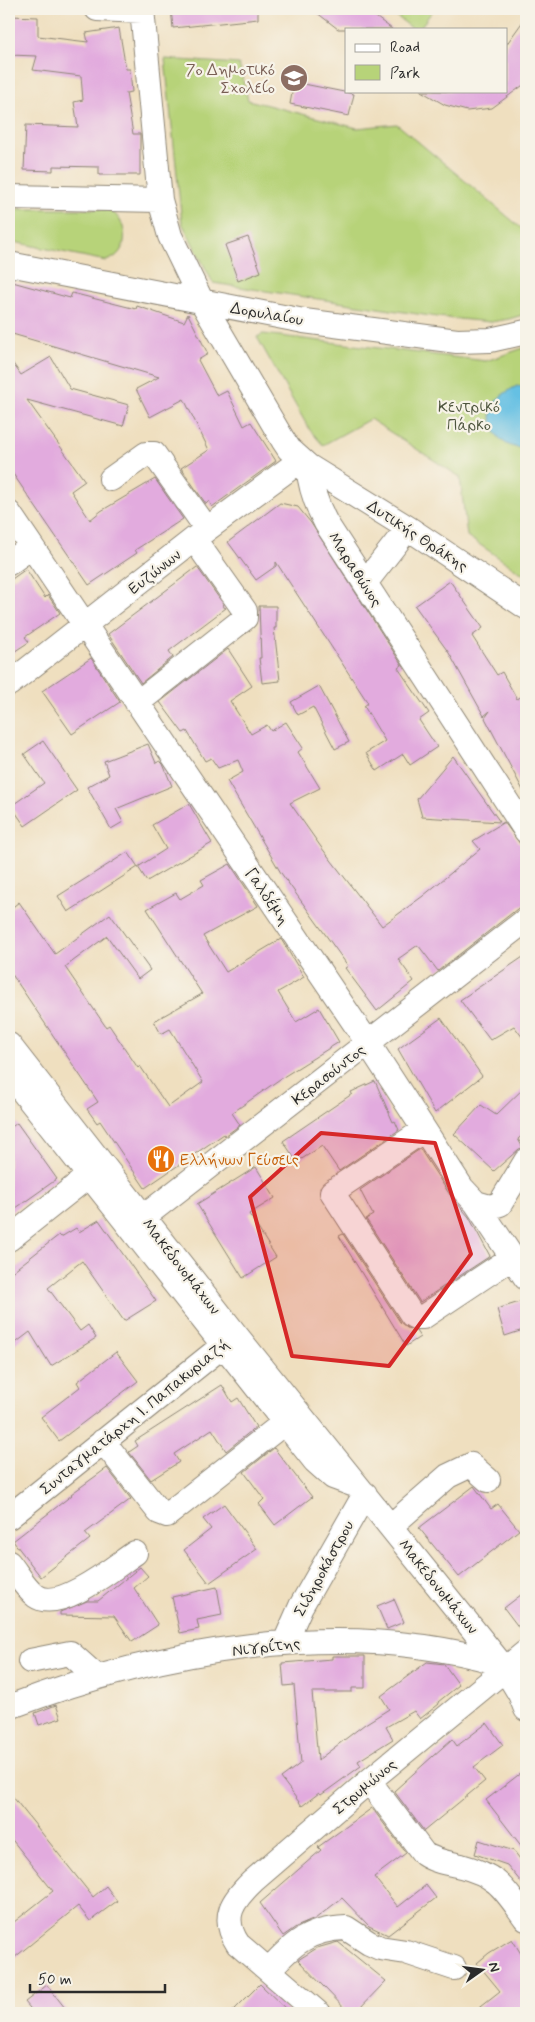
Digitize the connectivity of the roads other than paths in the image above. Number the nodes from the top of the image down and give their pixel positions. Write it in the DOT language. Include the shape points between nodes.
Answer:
graph roads {
  1 [pos="97,9"];
  2 [pos="142,10"];
  3 [pos="9,198"];
  4 [pos="160,200"];
  5 [pos="9,264"];
  6 [pos="202,302"];
  7 [pos="526,332"];
  8 [pos="304,463"];
  9 [pos="111,479"];
  10 [pos="9,513"];
  11 [pos="408,528"];
  12 [pos="201,534"];
  13 [pos="31,547"];
  14 [pos="9,563"];
  15 [pos="365,583"];
  16 [pos="526,607"];
  17 [pos="84,625"];
  18 [pos="9,684"];
  19 [pos="136,703"];
  20 [pos="526,831"];
  21 [pos="526,920"];
  22 [pos="368,1043"];
  23 [pos="9,1045"];
  24 [pos="9,1074"];
  25 [pos="424,1130"];
  26 [pos="526,1161"];
  27 [pos="96,1170"];
  28 [pos="476,1203"];
  29 [pos="137,1222"];
  30 [pos="9,1239"];
  31 [pos="512,1258"];
  32 [pos="526,1278"];
  33 [pos="230,1340"];
  34 [pos="284,1423"];
  35 [pos="103,1441"];
  36 [pos="488,1480"];
  37 [pos="361,1490"];
  38 [pos="9,1516"];
  39 [pos="389,1524"];
  40 [pos="135,1552"];
  41 [pos="9,1563"];
  42 [pos="285,1642"];
  43 [pos="526,1652"];
  44 [pos="30,1661"];
  45 [pos="511,1667"];
  46 [pos="97,1677"];
  47 [pos="524,1701"];
  48 [pos="9,1707"];
  49 [pos="369,1782"];
  50 [pos="526,1919"];
  51 [pos="454,1968"];
  52 [pos="268,1970"];
  53 [pos="318,2013"];
  1 -- 2 [label="street"];
  2 -- 4 [label="street"];
  3 -- 4 [label="street"];
  4 -- 6 [label="street" via="170,236"];
  5 -- 6 [label="street, Δορυλαίου"];
  6 -- 7 [label="street, Δορυλαίου" via="304,321 457,340 490,340"];
  6 -- 8 [label="street" via="283,440"];
  8 -- 11 [label="street, Δυτικής Θράκης"];
  8 -- 12 [label="street, Ευζώνων"];
  8 -- 15 [label="street, Μαραθώνος" via="315,502"];
  9 -- 12 [label="street" via="146,454 154,454"];
  10 -- 13 [label="street, Γαλδέμη"];
  11 -- 15 [label="street"];
  11 -- 16 [label="street, Δυτικής Θράκης"];
  12 -- 17 [label="street, Ευζώνων"];
  12 -- 19 [label="street" via="245,618"];
  13 -- 14 [label="street"];
  13 -- 17 [label="street, Γαλδέμη"];
  15 -- 20 [label="street, Μαραθώνος"];
  17 -- 18 [label="street, Ευζώνων"];
  17 -- 19 [label="street, Γαλδέμη"];
  19 -- 22 [label="street, Γαλδέμη"];
  21 -- 22 [label="street, Κερασούντος"];
  22 -- 25 [label="street, Γαλδέμη"];
  22 -- 29 [label="street, Κερασούντος"];
  23 -- 27 [label="street, Μακεδονομάχων"];
  24 -- 27 [label="street, Μακεδονομάχων"];
  25 -- 28 [label="street, Γαλδέμη" via="462,1188"];
  25 -- 31 [label="street" via="332,1192 412,1315 423,1317"];
  26 -- 28 [label="street" via="500,1204 490,1207"];
  27 -- 29 [label="street, Μακεδονομάχων"];
  27 -- 30 [label="street"];
  28 -- 31 [label="street, Γαλδέμη"];
  29 -- 33 [label="street, Μακεδονομάχων"];
  31 -- 32 [label="street, Γαλδέμη"];
  33 -- 34 [label="street, Μακεδονομάχων"];
  33 -- 35 [label="street, Συνταγματάρχη Ι. Παπακυριαζή"];
  33 -- 37 [label="street, Μακεδονομάχων"];
  34 -- 35 [label="street" via="167,1515 159,1512"];
  34 -- 37 [label="street, Μακεδονομάχων" via="322,1469"];
  35 -- 38 [label="street, Συνταγματάρχη Ι. Παπακυριαζή"];
  36 -- 39 [label="street" via="471,1465 448,1476"];
  37 -- 39 [label="street, Μακεδονομάχων"];
  37 -- 42 [label="street, Σιδηροκάστρου"];
  39 -- 45 [label="street, Μακεδονομάχων"];
  40 -- 41 [label="street" via="82,1589 44,1600 36,1596"];
  42 -- 45 [label="street, Νιγρίτης" via="393,1644 441,1650"];
  42 -- 46 [label="street, Νιγρίτης" via="192,1656"];
  43 -- 45 [label="street, Στρυμώνος"];
  44 -- 46 [label="street" via="70,1653"];
  45 -- 47 [label="street, Μακεδονομάχων"];
  45 -- 49 [label="street, Στρυμώνος"];
  46 -- 48 [label="street, Νιγρίτης"];
  49 -- 50 [label="street" via="424,1854 494,1879"];
  49 -- 52 [label="street, Στρυμώνος" via="240,1894 229,1917 229,1926 244,1950"];
  51 -- 52 [label="street" via="369,1944 346,1928 309,1935 297,1941"];
  52 -- 53 [label="street"];
}
